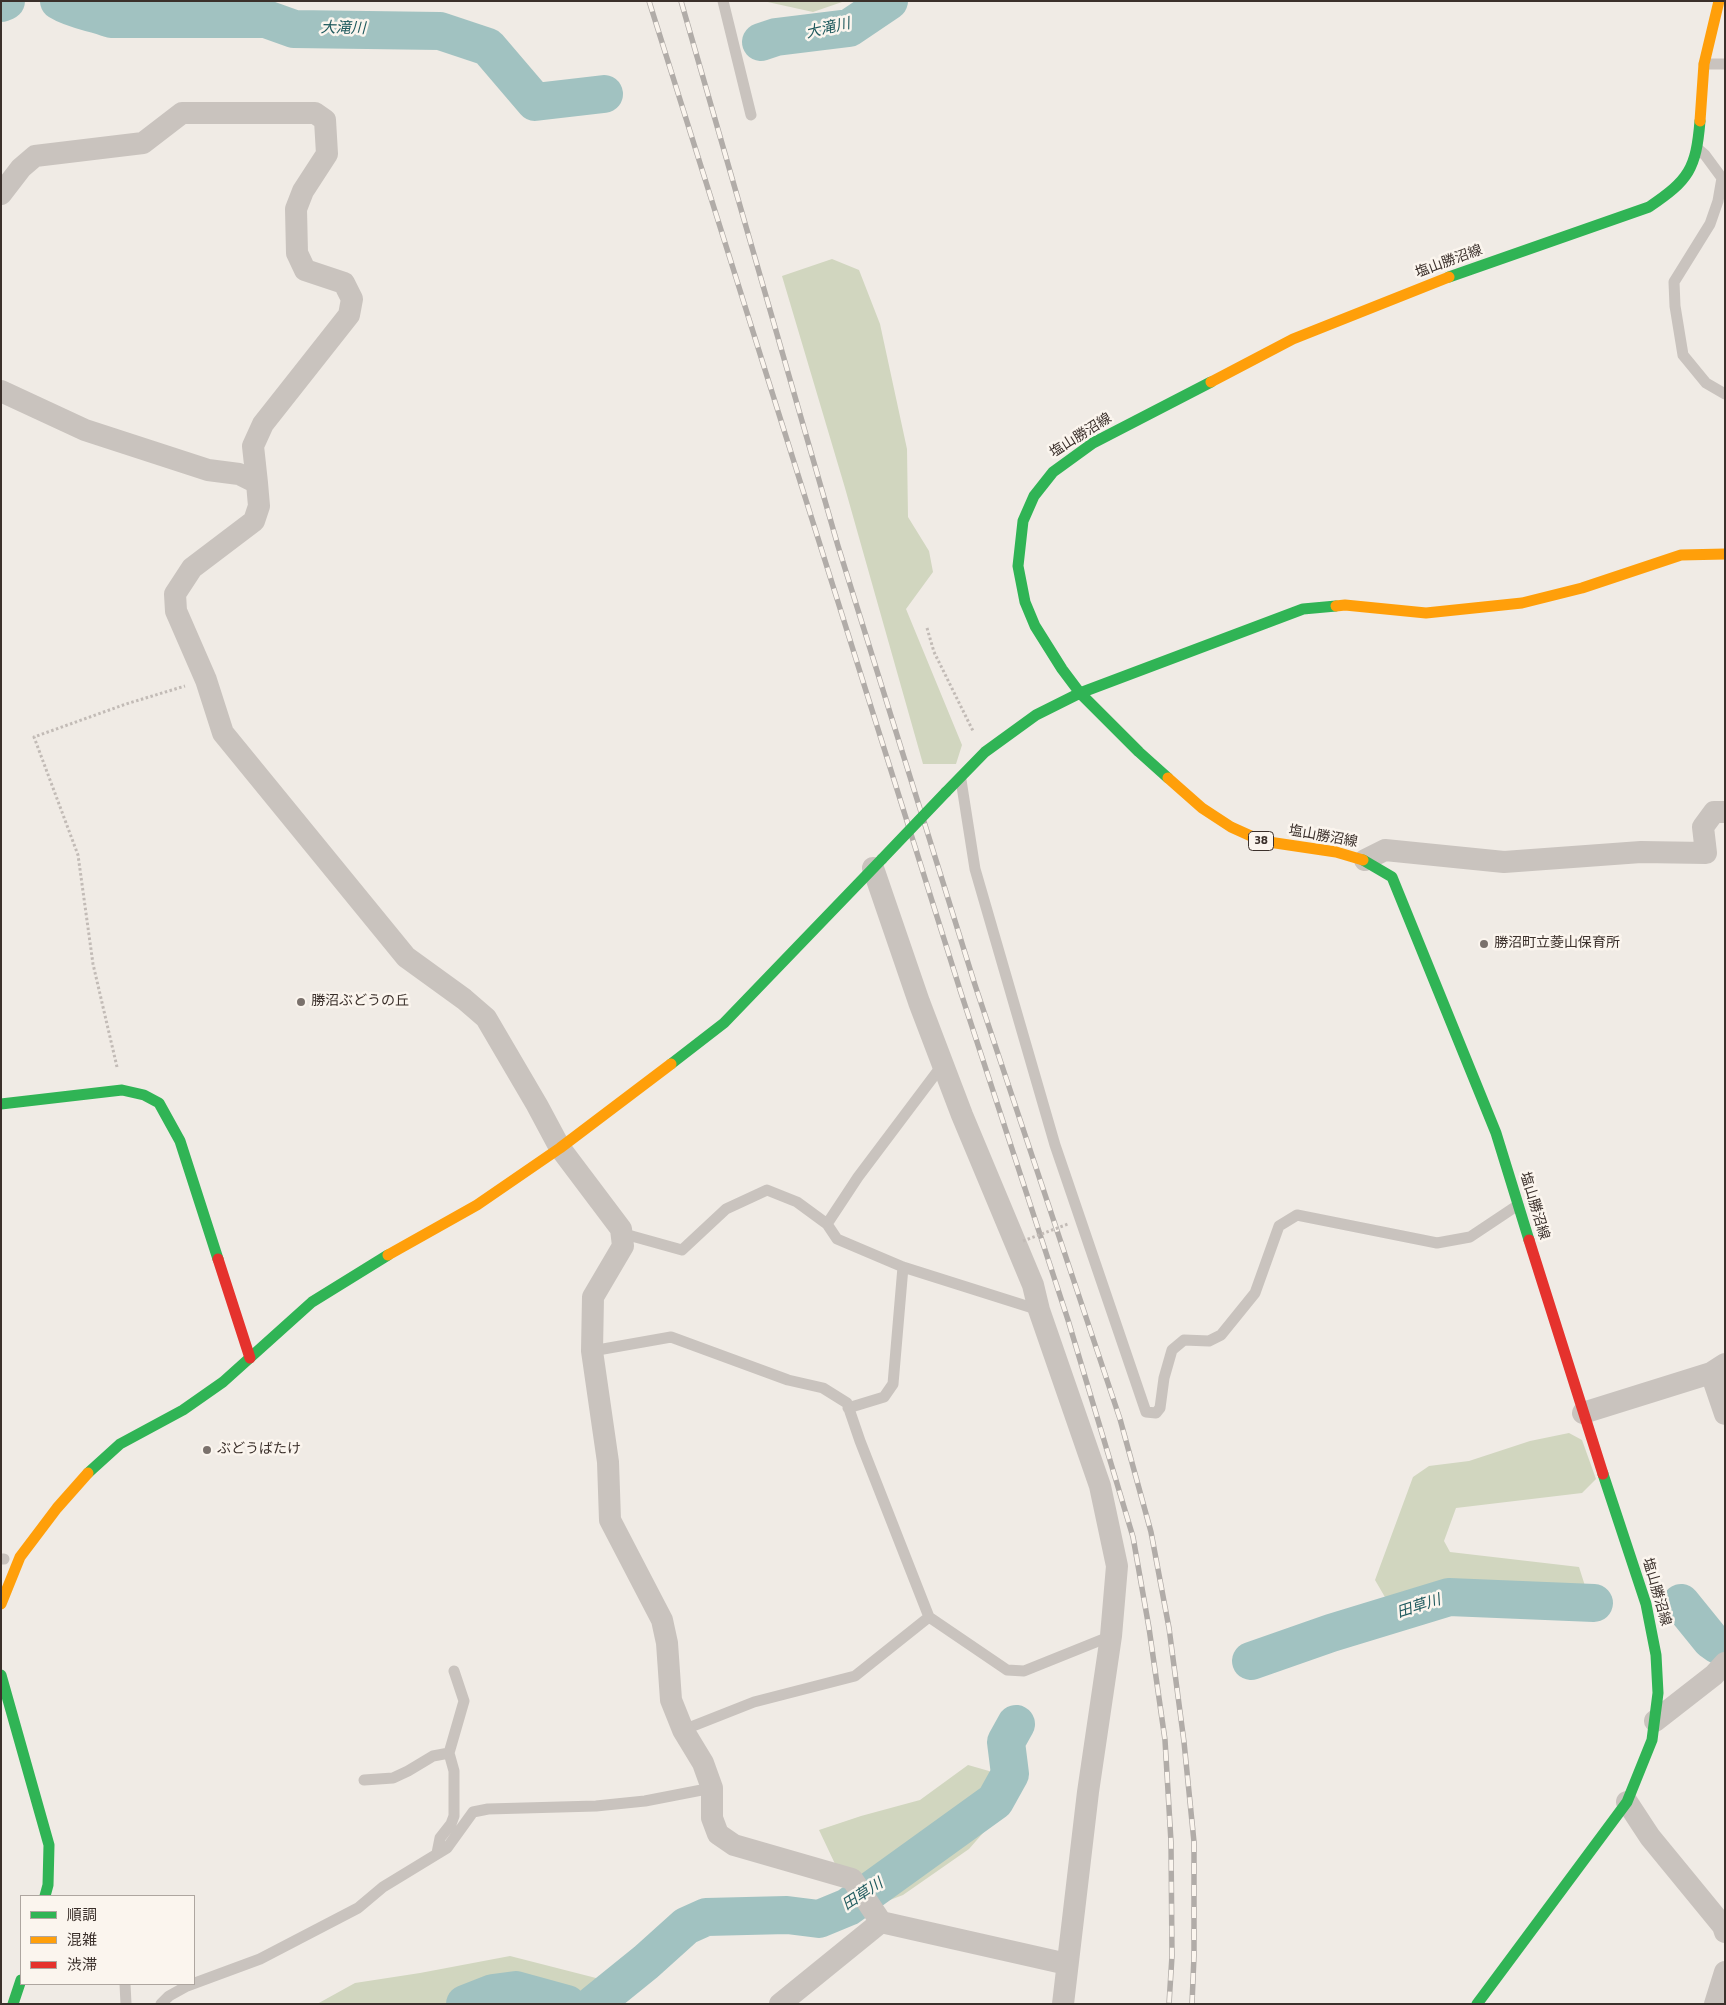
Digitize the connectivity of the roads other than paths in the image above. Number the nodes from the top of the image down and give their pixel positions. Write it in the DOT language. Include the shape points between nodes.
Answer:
graph roads {
  1 [pos="724,1"];
  2 [pos="1719,1"];
  3 [pos="1704,64"];
  4 [pos="1725,64"];
  5 [pos="751,115"];
  6 [pos="1696,146"];
  7 [pos="1,194"];
  8 [pos="1,391"];
  9 [pos="1725,394"];
  10 [pos="257,483"];
  11 [pos="1725,554"];
  12 [pos="1080,693"];
  13 [pos="961,776"];
  14 [pos="1725,812"];
  15 [pos="1365,860"];
  16 [pos="878,864"];
  17 [pos="943,1064"];
  18 [pos="1,1104"];
  19 [pos="560,1148"];
  20 [pos="1518,1205"];
  21 [pos="828,1224"];
  22 [pos="621,1233"];
  23 [pos="903,1267"];
  24 [pos="1039,1310"];
  25 [pos="592,1351"];
  26 [pos="250,1358"];
  27 [pos="1718,1369"];
  28 [pos="848,1408"];
  29 [pos="1583,1413"];
  30 [pos="1725,1414"];
  31 [pos="20,1557"];
  32 [pos="2,1560"];
  33 [pos="1,1604"];
  34 [pos="929,1617"];
  35 [pos="1110,1636"];
  36 [pos="1725,1663"];
  37 [pos="454,1671"];
  38 [pos="1,1675"];
  39 [pos="1655,1721"];
  40 [pos="683,1730"];
  41 [pos="449,1753"];
  42 [pos="364,1780"];
  43 [pos="712,1788"];
  44 [pos="1627,1802"];
  45 [pos="436,1853"];
  46 [pos="46,1895"];
  47 [pos="881,1922"];
  48 [pos="1725,1932"];
  49 [pos="1068,1964"];
  50 [pos="20,1983"];
  51 [pos="195,1983"];
  52 [pos="126,1985"];
  53 [pos="190,1985"];
  54 [pos="13,2004"];
  55 [pos="126,2004"];
  56 [pos="161,2004"];
  57 [pos="780,2004"];
  58 [pos="1064,2004"];
  59 [pos="1477,2004"];
  1 -- 5 [label="lane"];
  2 -- 3 [label="street, 塩山勝沼線 / 38"];
  3 -- 4 [label="lane"];
  3 -- 6 [label="street, 塩山勝沼線 / 38"];
  6 -- 9 [label="lane" via="1722,178 1710,224 1674,282 1675,306 1683,355 1706,382"];
  6 -- 12 [label="street, 塩山勝沼線 / 38" via="1691,168 1676,189 1649,207 1444,279 1293,339 1093,443 1052,472 1034,496 1023,522 1018,566 1025,602 1035,626"];
  7 -- 10 [label="street" via="35,156 144,143 182,113 315,113 326,120 327,154 303,191 296,209 297,253 305,270 344,283 352,299 349,315 263,424 253,446"];
  8 -- 10 [label="street" via="85,430 208,470 239,474"];
  10 -- 19 [label="street" via="259,506 254,521 192,568 175,594 176,611 206,680 223,732 406,957 486,1018"];
  11 -- 12 [label="street" via="1681,555 1582,588 1522,603 1426,613 1345,605 1303,609"];
  12 -- 13 [label="street" via="1036,715 984,752"];
  12 -- 15 [label="street, 塩山勝沼線 / 38" via="1202,808 1231,827 1262,841 1336,852"];
  13 -- 16 [label="street, bridge"];
  13 -- 20 [label="lane" via="980,888 1055,1144 1146,1412 1156,1413 1160,1408 1172,1350 1184,1340 1209,1341 1221,1335 1255,1293 1279,1226 1297,1214 1437,1243 1470,1237"];
  14 -- 15 [label="street" via="1714,812 1703,827 1706,853 1641,852 1504,862 1385,850"];
  15 -- 20 [label="street, 塩山勝沼線 / 38" via="1392,877 1496,1133"];
  16 -- 17 [label="street" via="919,1002"];
  16 -- 19 [label="street" via="724,1023"];
  17 -- 21 [label="lane" via="858,1176"];
  17 -- 24 [label="street" via="1033,1285"];
  18 -- 26 [label="street" via="122,1090 144,1094 159,1103 180,1141"];
  19 -- 22 [label="street" via="610,1213"];
  19 -- 26 [label="street" via="477,1205 363,1269 312,1302"];
  20 -- 29 [label="street, 塩山勝沼線 / 38"];
  21 -- 22 [label="lane" via="797,1202 767,1190 726,1209 682,1250"];
  21 -- 23 [label="lane" via="837,1239"];
  22 -- 25 [label="street" via="622,1246 593,1297"];
  23 -- 24 [label="lane"];
  23 -- 28 [label="lane" via="893,1384 884,1397"];
  24 -- 35 [label="street" via="1100,1486 1116,1566"];
  25 -- 28 [label="lane" via="671,1337 788,1380 823,1388 847,1403"];
  25 -- 40 [label="street" via="608,1462 610,1520 662,1620 671,1700"];
  26 -- 31 [label="street" via="183,1410 120,1444 82,1479"];
  27 -- 29 [label="street"];
  27 -- 30 [label="street"];
  28 -- 34 [label="lane"];
  29 -- 39 [label="street, 塩山勝沼線 / 38" via="1646,1604 1656,1655 1658,1693"];
  31 -- 32 [label="lane"];
  31 -- 33 [label="street"];
  34 -- 35 [label="lane" via="1007,1670 1024,1671"];
  34 -- 40 [label="lane" via="855,1676 754,1702"];
  35 -- 49 [label="street"];
  36 -- 39 [label="street"];
  37 -- 41 [label="lane" via="464,1701"];
  38 -- 46 [label="street" via="49,1845"];
  39 -- 44 [label="street, 塩山勝沼線 / 38" via="1652,1740"];
  40 -- 43 [label="street" via="703,1763"];
  41 -- 42 [label="lane" via="433,1756 393,1778"];
  41 -- 45 [label="lane" via="454,1771 454,1816 440,1838"];
  43 -- 45 [label="lane" via="616,1804 473,1812 447,1848"];
  43 -- 47 [label="street" via="712,1818 718,1834 734,1845 852,1879"];
  44 -- 48 [label="street" via="1650,1837"];
  44 -- 59 [label="street, 塩山勝沼線 / 38"];
  45 -- 51 [label="lane" via="383,1887 358,1908 260,1959"];
  47 -- 49 [label="street"];
  47 -- 57 [label="street"];
  49 -- 58 [label="street"];
  50 -- 54 [label="street"];
  52 -- 55 [label="lane"];
  53 -- 56 [label="lane"];
}
